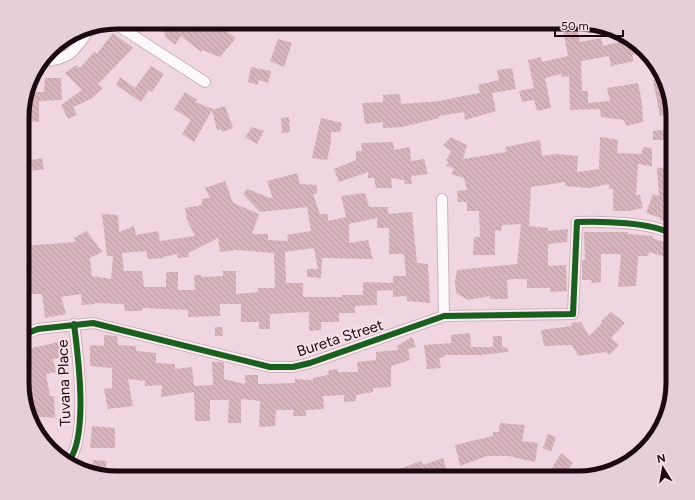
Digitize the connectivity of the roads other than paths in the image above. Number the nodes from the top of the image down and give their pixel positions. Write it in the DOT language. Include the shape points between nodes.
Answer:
graph roads {
  1 [pos="123,29"];
  2 [pos="85,36"];
  3 [pos="49,61"];
  4 [pos="205,82"];
  5 [pos="442,199"];
  6 [pos="666,230"];
  7 [pos="444,316"];
  8 [pos="74,324"];
  9 [pos="29,333"];
  10 [pos="70,457"];
  1 -- 4 [label="street"];
  2 -- 3 [label="street" via="68,56"];
  5 -- 7 [label="street"];
  6 -- 7 [label="street, Bureta Street" via="577,222 573,314"];
  7 -- 8 [label="street, Bureta Street" via="310,364 270,368 92,323"];
  8 -- 9 [label="street, Bureta Street"];
  8 -- 10 [label="street, Tuvana Place" via="79,363 80,413 78,442"];
}
